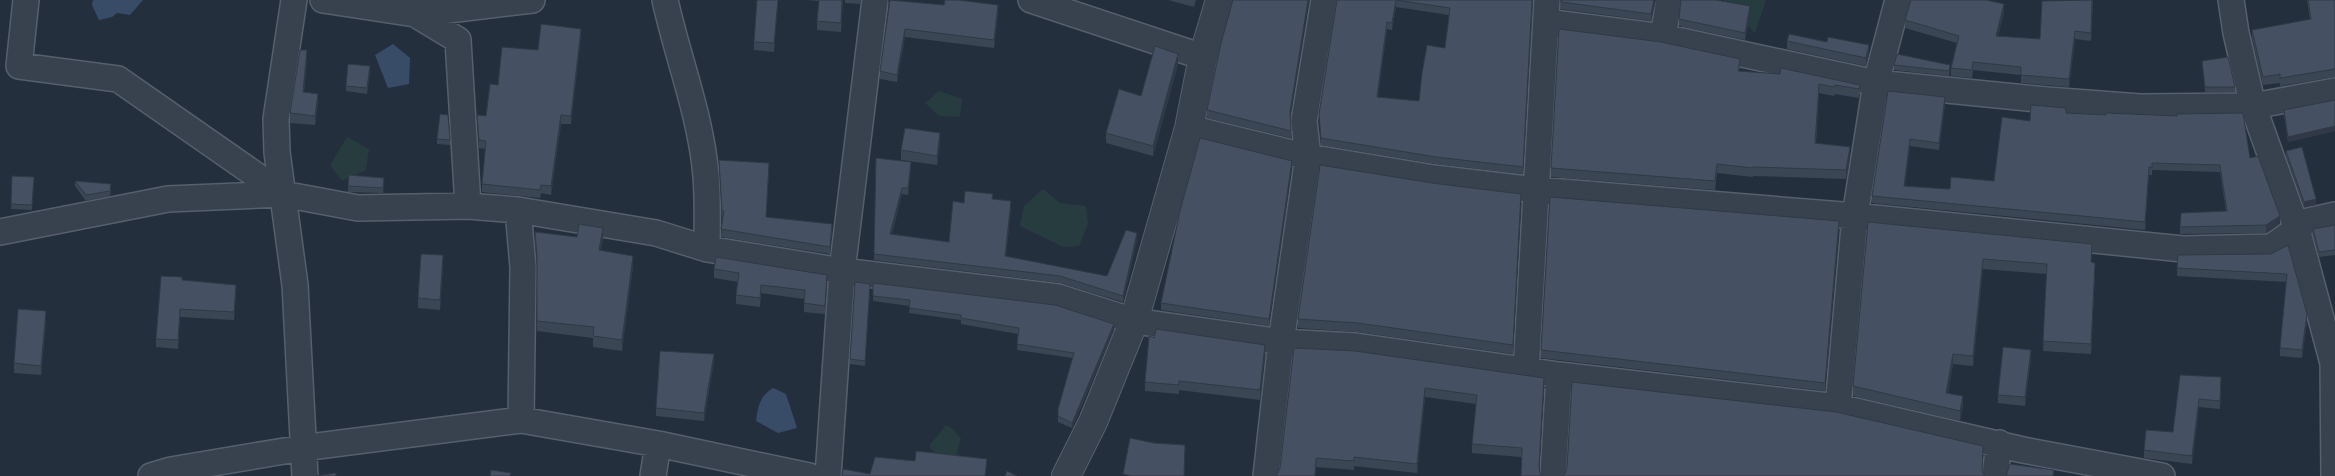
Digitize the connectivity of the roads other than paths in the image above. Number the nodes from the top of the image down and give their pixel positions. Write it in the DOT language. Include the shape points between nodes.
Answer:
graph roads {
  1 [pos="26,0"];
  2 [pos="294,0"];
  3 [pos="323,0"];
  4 [pos="532,0"];
  5 [pos="666,0"];
  6 [pos="875,0"];
  7 [pos="1031,0"];
  8 [pos="1220,0"];
  9 [pos="1324,0"];
  10 [pos="1669,0"];
  11 [pos="1898,0"];
  12 [pos="2231,0"];
  13 [pos="412,7"];
  14 [pos="1546,11"];
  15 [pos="1663,37"];
  16 [pos="1203,57"];
  17 [pos="9,70"];
  18 [pos="1876,83"];
  19 [pos="2335,91"];
  20 [pos="2253,106"];
  21 [pos="1190,128"];
  22 [pos="1308,157"];
  23 [pos="1537,190"];
  24 [pos="282,194"];
  25 [pos="468,206"];
  26 [pos="518,210"];
  27 [pos="2335,215"];
  28 [pos="1855,216"];
  29 [pos="2296,227"];
  30 [pos="0,232"];
  31 [pos="706,249"];
  32 [pos="842,271"];
  33 [pos="1134,321"];
  34 [pos="1280,342"];
  35 [pos="2334,363"];
  36 [pos="1526,371"];
  37 [pos="1558,375"];
  38 [pos="1838,407"];
  39 [pos="521,420"];
  40 [pos="1999,443"];
  41 [pos="658,444"];
  42 [pos="302,448"];
  43 [pos="151,476"];
  44 [pos="305,476"];
  45 [pos="653,476"];
  46 [pos="809,476"];
  47 [pos="828,476"];
  48 [pos="1066,476"];
  49 [pos="1266,476"];
  50 [pos="1553,476"];
  51 [pos="1995,476"];
  52 [pos="2162,476"];
  53 [pos="2334,476"];
  1 -- 17 [label="street"];
  2 -- 24 [label="street" via="276,119 276,152"];
  3 -- 13 [label="street"];
  4 -- 13 [label="street"];
  5 -- 31 [label="street" via="694,104 706,176"];
  6 -- 32 [label="street"];
  7 -- 16 [label="street"];
  8 -- 16 [label="street"];
  9 -- 22 [label="street" via="1304,121"];
  10 -- 15 [label="street"];
  11 -- 18 [label="street"];
  12 -- 20 [label="street"];
  13 -- 25 [label="street" via="458,40"];
  14 -- 15 [label="street"];
  14 -- 23 [label="street"];
  15 -- 18 [label="street"];
  16 -- 21 [label="street"];
  17 -- 24 [label="street" via="118,79"];
  18 -- 20 [label="street" via="2140,107"];
  18 -- 28 [label="street"];
  19 -- 20 [label="street"];
  20 -- 29 [label="street"];
  21 -- 22 [label="street"];
  21 -- 33 [label="street"];
  22 -- 23 [label="street" via="1434,178"];
  22 -- 34 [label="street"];
  23 -- 28 [label="street"];
  23 -- 36 [label="street"];
  24 -- 25 [label="street" via="358,208"];
  24 -- 30 [label="street" via="168,199"];
  24 -- 42 [label="street" via="295,285"];
  25 -- 26 [label="street"];
  26 -- 31 [label="street" via="656,233"];
  26 -- 39 [label="street" via="523,267"];
  27 -- 29 [label="street"];
  28 -- 29 [label="street" via="2183,249 2271,247"];
  28 -- 38 [label="street"];
  29 -- 35 [label="street"];
  31 -- 32 [label="street"];
  32 -- 33 [label="street" via="1058,297"];
  32 -- 47 [label="street"];
  33 -- 34 [label="street"];
  33 -- 48 [label="street" via="1093,422"];
  34 -- 36 [label="street" via="1356,346"];
  34 -- 49 [label="street"];
  35 -- 53 [label="street"];
  36 -- 37 [label="street"];
  37 -- 38 [label="street"];
  37 -- 50 [label="street"];
  38 -- 40 [label="street"];
  39 -- 41 [label="street"];
  39 -- 42 [label="street"];
  40 -- 51 [label="street"];
  40 -- 52 [label="street"];
  41 -- 45 [label="street"];
  41 -- 46 [label="street"];
  42 -- 43 [label="street"];
  42 -- 44 [label="street"];
}
